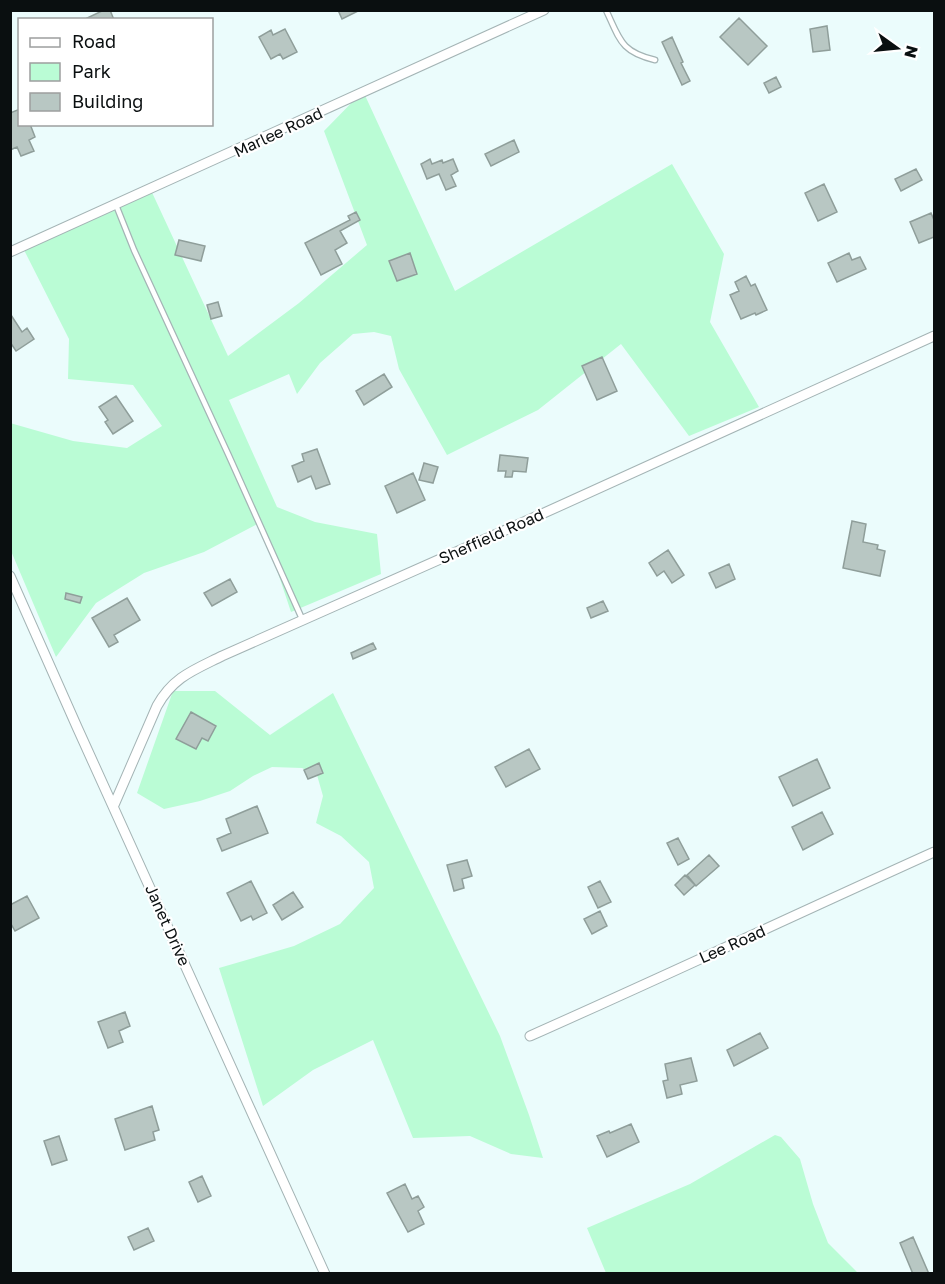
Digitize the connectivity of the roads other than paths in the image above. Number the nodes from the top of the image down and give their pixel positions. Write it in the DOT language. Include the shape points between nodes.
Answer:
graph roads {
  1 [pos="544,10"];
  2 [pos="606,10"];
  3 [pos="656,60"];
  4 [pos="116,205"];
  5 [pos="10,252"];
  6 [pos="934,336"];
  7 [pos="10,576"];
  8 [pos="303,621"];
  9 [pos="114,805"];
  10 [pos="934,852"];
  11 [pos="530,1036"];
  12 [pos="325,1274"];
  1 -- 4 [label="street, Marlee Road"];
  2 -- 3 [label="lane" via="622,44 639,56"];
  4 -- 5 [label="street, Marlee Road"];
  4 -- 8 [label="lane"];
  6 -- 8 [label="street, Sheffield Road"];
  7 -- 9 [label="street, Janet Drive"];
  8 -- 9 [label="street, Sheffield Road" via="222,656 173,684 158,706"];
  9 -- 12 [label="street, Janet Drive"];
  10 -- 11 [label="street, Lee Road"];
}
